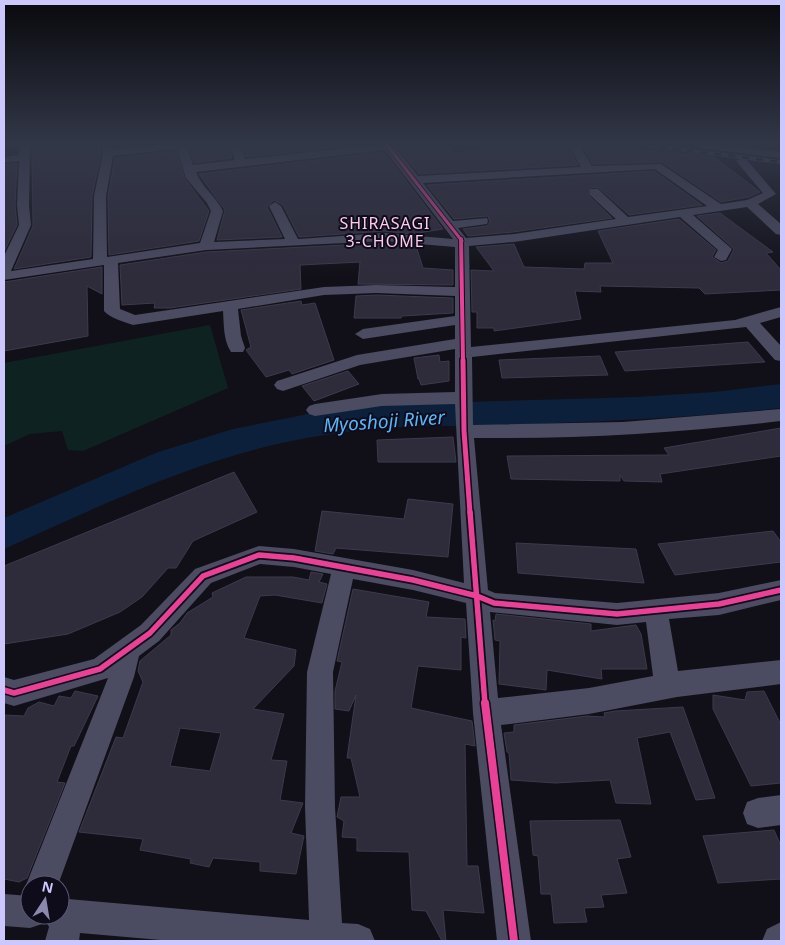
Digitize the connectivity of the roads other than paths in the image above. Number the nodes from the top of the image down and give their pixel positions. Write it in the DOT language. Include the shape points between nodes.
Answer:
graph roads {
  1 [pos="24,189"];
  2 [pos="101,189"];
  3 [pos="202,189"];
  4 [pos="423,189"];
  5 [pos="691,189"];
  6 [pos="766,189"];
  7 [pos="594,192"];
  8 [pos="750,203"];
  9 [pos="275,206"];
  10 [pos="719,208"];
  11 [pos="682,213"];
  12 [pos="482,221"];
  13 [pos="626,222"];
  14 [pos="450,225"];
  15 [pos="212,228"];
  16 [pos="195,230"];
  17 [pos="781,231"];
  18 [pos="462,241"];
  19 [pos="293,242"];
  20 [pos="206,246"];
  21 [pos="721,256"];
  22 [pos="106,261"];
  23 [pos="4,271"];
  24 [pos="4,276"];
  25 [pos="462,292"];
  26 [pos="230,306"];
  27 [pos="781,312"];
  28 [pos="463,319"];
  29 [pos="750,322"];
  30 [pos="363,334"];
  31 [pos="237,348"];
  32 [pos="464,348"];
  33 [pos="781,356"];
  34 [pos="283,385"];
  35 [pos="315,410"];
  36 [pos="465,414"];
  37 [pos="781,414"];
  38 [pos="344,569"];
  39 [pos="781,590"];
  40 [pos="476,596"];
  41 [pos="656,610"];
  42 [pos="127,651"];
  43 [pos="781,672"];
  44 [pos="667,686"];
  45 [pos="4,690"];
  46 [pos="486,713"];
  47 [pos="46,875"];
  48 [pos="4,910"];
  49 [pos="20,911"];
  50 [pos="70,924"];
  51 [pos="337,940"];
  52 [pos="514,941"];
  1 -- 23 [label="street" via="25,225"];
  2 -- 22 [label="street"];
  3 -- 15 [label="street" via="217,211"];
  4 -- 14 [label="street"];
  5 -- 10 [label="street"];
  6 -- 8 [label="street" via="770,194"];
  7 -- 13 [label="street"];
  8 -- 10 [label="street"];
  8 -- 17 [label="street"];
  9 -- 19 [label="street"];
  10 -- 11 [label="street"];
  11 -- 13 [label="street"];
  11 -- 21 [label="street" via="725,249"];
  12 -- 14 [label="street"];
  13 -- 18 [label="street" via="514,238"];
  14 -- 18 [label="street"];
  15 -- 16 [label="street"];
  15 -- 20 [label="street"];
  18 -- 19 [label="street" via="450,243 384,237"];
  18 -- 25 [label="street"];
  19 -- 20 [label="street"];
  20 -- 22 [label="street"];
  22 -- 24 [label="street"];
  22 -- 26 [label="street" via="112,311 133,320"];
  25 -- 26 [label="street" via="324,291"];
  25 -- 28 [label="street"];
  26 -- 31 [label="street"];
  27 -- 29 [label="street"];
  28 -- 30 [label="street"];
  28 -- 32 [label="street"];
  29 -- 32 [label="street"];
  29 -- 33 [label="street"];
  32 -- 34 [label="street" via="358,360"];
  32 -- 36 [label="street"];
  35 -- 36 [label="street" via="382,400"];
  36 -- 37 [label="street" via="512,432 685,425"];
  36 -- 40 [label="street"];
  38 -- 40 [label="street" via="413,580"];
  38 -- 42 [label="street" via="294,558 259,555 203,576 150,634"];
  38 -- 51 [label="street" via="320,672 320,807"];
  39 -- 41 [label="street" via="719,604"];
  40 -- 41 [label="street" via="494,603 616,614"];
  40 -- 46 [label="street"];
  41 -- 44 [label="street"];
  42 -- 45 [label="street" via="100,668 14,693"];
  42 -- 47 [label="street" via="121,677"];
  43 -- 44 [label="street"];
  44 -- 46 [label="street" via="589,701"];
  46 -- 52 [label="street"];
  48 -- 49 [label="street"];
  50 -- 51 [label="street"];
}
